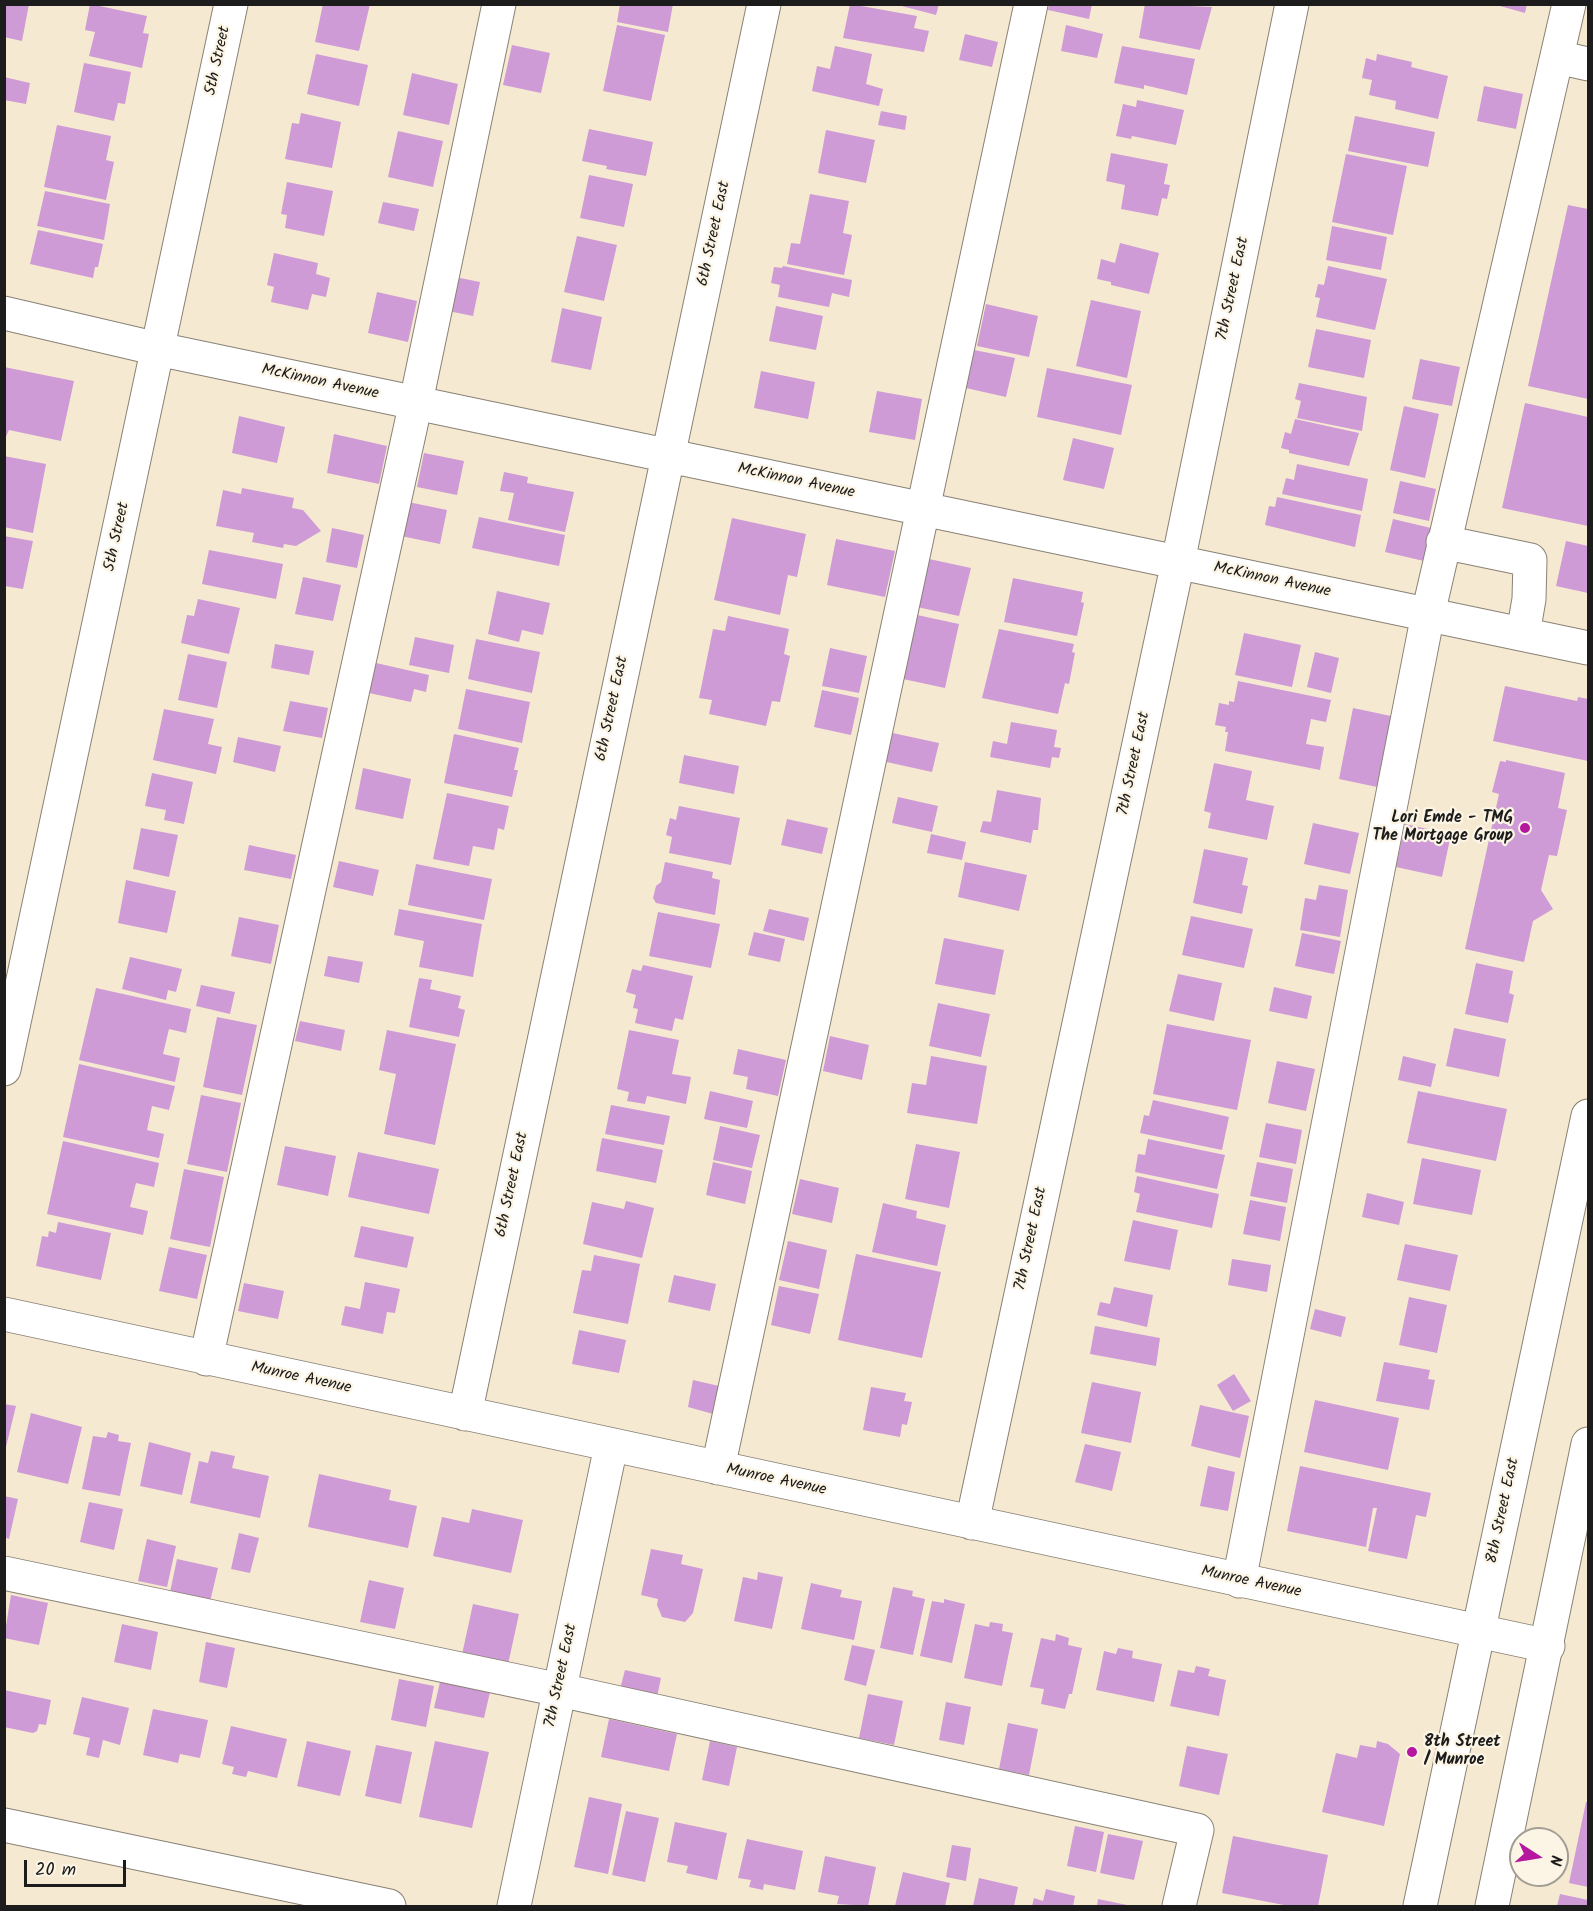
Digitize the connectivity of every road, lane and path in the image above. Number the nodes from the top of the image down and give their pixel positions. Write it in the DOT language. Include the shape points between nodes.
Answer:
graph roads {
  1 [pos="231,4"];
  2 [pos="499,4"];
  3 [pos="764,4"];
  4 [pos="1031,4"];
  5 [pos="1292,4"];
  6 [pos="1569,4"];
  7 [pos="1557,57"];
  8 [pos="1588,64"];
  9 [pos="4,313"];
  10 [pos="158,350"];
  11 [pos="416,402"];
  12 [pos="667,454"];
  13 [pos="922,508"];
  14 [pos="1443,542"];
  15 [pos="1178,562"];
  16 [pos="1428,614"];
  17 [pos="1523,634"];
  18 [pos="1588,648"];
  19 [pos="4,1069"];
  20 [pos="1588,1116"];
  21 [pos="4,1314"];
  22 [pos="206,1359"];
  23 [pos="465,1414"];
  24 [pos="1588,1444"];
  25 [pos="611,1446"];
  26 [pos="718,1468"];
  27 [pos="972,1523"];
  28 [pos="1578,1545"];
  29 [pos="4,1573"];
  30 [pos="1239,1581"];
  31 [pos="1479,1630"];
  32 [pos="1548,1646"];
  33 [pos="560,1690"];
  34 [pos="4,1825"];
  35 [pos="389,1906"];
  36 [pos="514,1906"];
  37 [pos="1179,1906"];
  38 [pos="1420,1906"];
  39 [pos="1492,1906"];
  1 -- 10 [label="street, 5th Street"];
  2 -- 11 [label="street"];
  3 -- 12 [label="street, 6th Street East"];
  4 -- 13 [label="street"];
  5 -- 15 [label="street, 7th Street East"];
  6 -- 7 [label="street"];
  7 -- 8 [label="street"];
  7 -- 14 [label="street"];
  9 -- 10 [label="street, McKinnon Avenue"];
  10 -- 11 [label="street, McKinnon Avenue"];
  10 -- 19 [label="street, 5th Street"];
  11 -- 12 [label="street, McKinnon Avenue"];
  11 -- 22 [label="street"];
  12 -- 13 [label="street, McKinnon Avenue"];
  12 -- 23 [label="street, 6th Street East"];
  13 -- 15 [label="street, McKinnon Avenue"];
  13 -- 26 [label="street"];
  14 -- 16 [label="street"];
  14 -- 17 [label="street" via="1530,560"];
  15 -- 16 [label="street, McKinnon Avenue"];
  15 -- 27 [label="street, 7th Street East"];
  16 -- 17 [label="street, McKinnon Avenue"];
  16 -- 30 [label="street"];
  17 -- 18 [label="street, McKinnon Avenue"];
  20 -- 31 [label="street, 8th Street East"];
  21 -- 22 [label="street, Munroe Avenue"];
  22 -- 23 [label="street, Munroe Avenue"];
  23 -- 25 [label="street, Munroe Avenue"];
  24 -- 28 [label="street"];
  25 -- 26 [label="street, Munroe Avenue"];
  25 -- 33 [label="street, 7th Street East"];
  26 -- 27 [label="street, Munroe Avenue"];
  27 -- 30 [label="street, Munroe Avenue"];
  28 -- 32 [label="street"];
  29 -- 33 [label="street"];
  30 -- 31 [label="street, Munroe Avenue"];
  31 -- 32 [label="street, Munroe Avenue"];
  31 -- 38 [label="street, 8th Street East"];
  32 -- 39 [label="street"];
  33 -- 36 [label="street, 7th Street East"];
  33 -- 37 [label="street" via="1197,1830"];
  34 -- 35 [label="street"];
}
